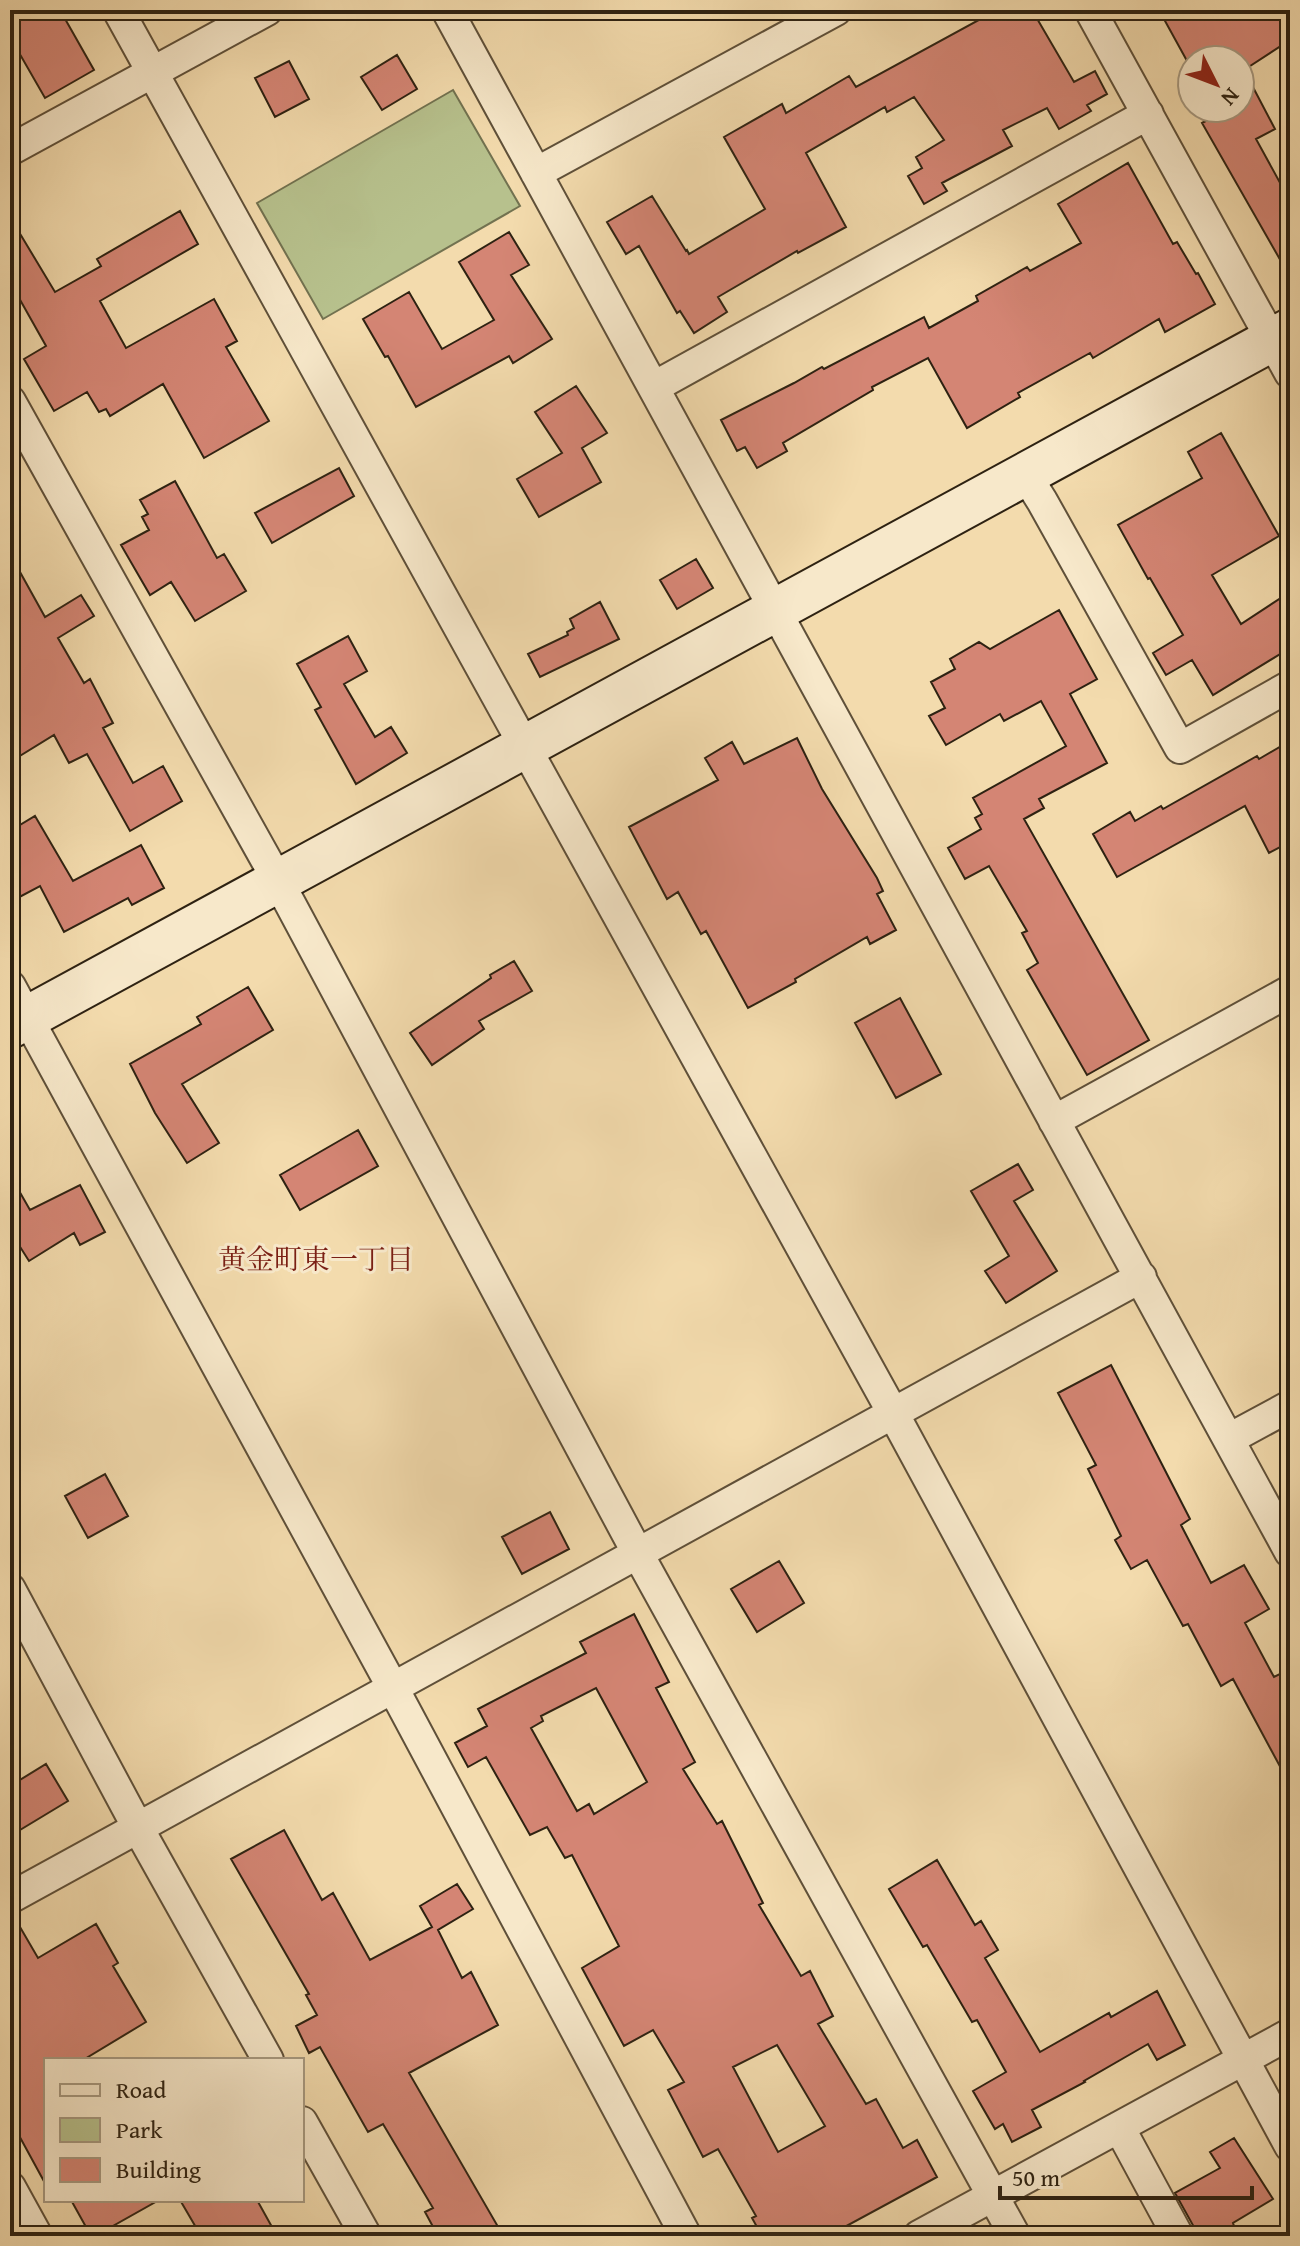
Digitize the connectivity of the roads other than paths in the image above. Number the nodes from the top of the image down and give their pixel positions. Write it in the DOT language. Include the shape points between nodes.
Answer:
graph roads {
  1 [pos="118,10"];
  2 [pos="267,10"];
  3 [pos="447,10"];
  4 [pos="836,10"];
  5 [pos="1090,10"];
  6 [pos="152,73"];
  7 [pos="1148,114"];
  8 [pos="10,150"];
  9 [pos="536,173"];
  10 [pos="1284,348"];
  11 [pos="654,387"];
  12 [pos="10,401"];
  13 [pos="1025,474"];
  14 [pos="776,610"];
  15 [pos="1290,686"];
  16 [pos="526,746"];
  17 [pos="278,881"];
  18 [pos="1290,991"];
  19 [pos="16,1010"];
  20 [pos="1054,1121"];
  21 [pos="1141,1277"];
  22 [pos="1290,1406"];
  23 [pos="893,1413"];
  24 [pos="1229,1439"];
  25 [pos="1290,1552"];
  26 [pos="638,1554"];
  27 [pos="10,1589"];
  28 [pos="393,1688"];
  29 [pos="138,1828"];
  30 [pos="10,1898"];
  31 [pos="1290,2034"];
  32 [pos="267,2058"];
  33 [pos="1243,2059"];
  34 [pos="304,2126"];
  35 [pos="1119,2127"];
  36 [pos="1290,2146"];
  37 [pos="10,2187"];
  38 [pos="993,2195"];
  39 [pos="37,2236"];
  40 [pos="366,2236"];
  41 [pos="686,2236"];
  42 [pos="919,2236"];
  43 [pos="1015,2236"];
  44 [pos="1178,2236"];
  1 -- 6 [label="street"];
  2 -- 6 [label="street"];
  3 -- 9 [label="street"];
  4 -- 9 [label="street"];
  5 -- 7 [label="street"];
  6 -- 8 [label="street"];
  6 -- 16 [label="street"];
  7 -- 10 [label="street"];
  7 -- 11 [label="street"];
  9 -- 11 [label="street"];
  10 -- 13 [label="street"];
  11 -- 14 [label="street"];
  12 -- 17 [label="street"];
  13 -- 14 [label="street"];
  13 -- 15 [label="street" via="1180,748"];
  14 -- 16 [label="street"];
  14 -- 20 [label="street"];
  16 -- 17 [label="street"];
  16 -- 23 [label="street"];
  17 -- 19 [label="street"];
  17 -- 26 [label="street"];
  18 -- 20 [label="street"];
  19 -- 28 [label="street"];
  20 -- 21 [label="street"];
  21 -- 23 [label="street"];
  21 -- 24 [label="street"];
  22 -- 24 [label="street"];
  23 -- 26 [label="street"];
  23 -- 33 [label="street"];
  24 -- 25 [label="street"];
  26 -- 28 [label="street"];
  26 -- 38 [label="street"];
  27 -- 29 [label="street"];
  28 -- 29 [label="street"];
  28 -- 41 [label="street"];
  29 -- 30 [label="street"];
  29 -- 32 [label="street"];
  31 -- 33 [label="street"];
  33 -- 35 [label="street"];
  33 -- 36 [label="street"];
  34 -- 40 [label="street"];
  35 -- 38 [label="street"];
  35 -- 44 [label="street"];
  37 -- 39 [label="street"];
  38 -- 42 [label="street"];
  38 -- 43 [label="street"];
}
